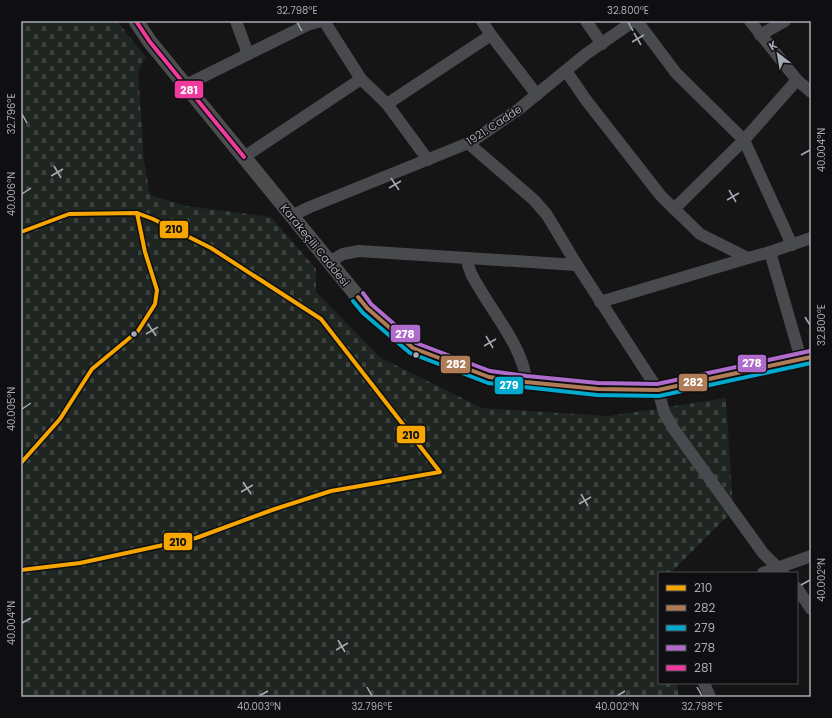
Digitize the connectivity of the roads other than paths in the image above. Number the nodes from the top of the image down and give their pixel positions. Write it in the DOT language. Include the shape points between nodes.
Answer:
graph roads {
  1 [pos="136,21"];
  2 [pos="236,21"];
  3 [pos="322,21"];
  4 [pos="482,21"];
  5 [pos="586,21"];
  6 [pos="634,21"];
  7 [pos="638,21"];
  8 [pos="750,21"];
  9 [pos="785,21"];
  10 [pos="491,35"];
  11 [pos="760,35"];
  12 [pos="602,44"];
  13 [pos="248,54"];
  14 [pos="566,71"];
  15 [pos="361,79"];
  16 [pos="797,80"];
  17 [pos="186,86"];
  18 [pos="811,92"];
  19 [pos="537,95"];
  20 [pos="387,104"];
  21 [pos="744,140"];
  22 [pos="468,143"];
  23 [pos="244,157"];
  24 [pos="428,160"];
  25 [pos="674,209"];
  26 [pos="291,216"];
  27 [pos="811,238"];
  28 [pos="792,245"];
  29 [pos="770,252"];
  30 [pos="467,258"];
  31 [pos="748,258"];
  32 [pos="329,262"];
  33 [pos="577,265"];
  34 [pos="600,302"];
  35 [pos="806,358"];
  36 [pos="526,382"];
  37 [pos="658,390"];
  38 [pos="811,556"];
  39 [pos="780,570"];
  40 [pos="769,572"];
  41 [pos="798,590"];
  42 [pos="811,609"];
  43 [pos="704,684"];
  44 [pos="710,697"];
  1 -- 17 [label="main road, Karakeçili Caddesi"];
  2 -- 13 [label="street"];
  3 -- 13 [label="street"];
  3 -- 15 [label="street"];
  4 -- 10 [label="street"];
  5 -- 12 [label="street"];
  6 -- 12 [label="street, 1921. Cadde"];
  7 -- 21 [label="street" via="676,73"];
  8 -- 11 [label="street"];
  9 -- 11 [label="street"];
  10 -- 19 [label="street"];
  10 -- 20 [label="street"];
  11 -- 16 [label="street"];
  12 -- 14 [label="street, 1921. Cadde"];
  13 -- 17 [label="street"];
  14 -- 19 [label="street, 1921. Cadde"];
  14 -- 25 [label="street" via="628,154"];
  15 -- 20 [label="street"];
  15 -- 23 [label="street"];
  16 -- 18 [label="street"];
  16 -- 21 [label="street"];
  17 -- 23 [label="main road, Karakeçili Caddesi"];
  19 -- 22 [label="street, 1921. Cadde"];
  20 -- 24 [label="street"];
  21 -- 25 [label="street"];
  21 -- 28 [label="street"];
  22 -- 24 [label="street, 1921. Cadde"];
  22 -- 33 [label="street" via="534,200 547,215"];
  23 -- 26 [label="main road, Karakeçili Caddesi"];
  24 -- 26 [label="street, 1921. Cadde"];
  25 -- 31 [label="street" via="700,234"];
  26 -- 32 [label="main road, Karakeçili Caddesi"];
  27 -- 28 [label="street"];
  28 -- 29 [label="street"];
  29 -- 31 [label="street"];
  29 -- 35 [label="street"];
  30 -- 32 [label="street" via="359,251 343,254"];
  30 -- 33 [label="street"];
  30 -- 36 [label="street" via="472,277 519,354"];
  31 -- 34 [label="street"];
  32 -- 36 [label="main road, Karakeçili Caddesi" via="367,308 413,348 489,377"];
  33 -- 34 [label="street"];
  34 -- 37 [label="street"];
  35 -- 37 [label="main road, Karakeçili Caddesi"];
  36 -- 37 [label="main road, Karakeçili Caddesi" via="598,389"];
  37 -- 39 [label="street" via="664,412 673,428 746,531"];
  38 -- 39 [label="street"];
  39 -- 40 [label="street"];
  41 -- 42 [label="street"];
  43 -- 44 [label="street"];
}
